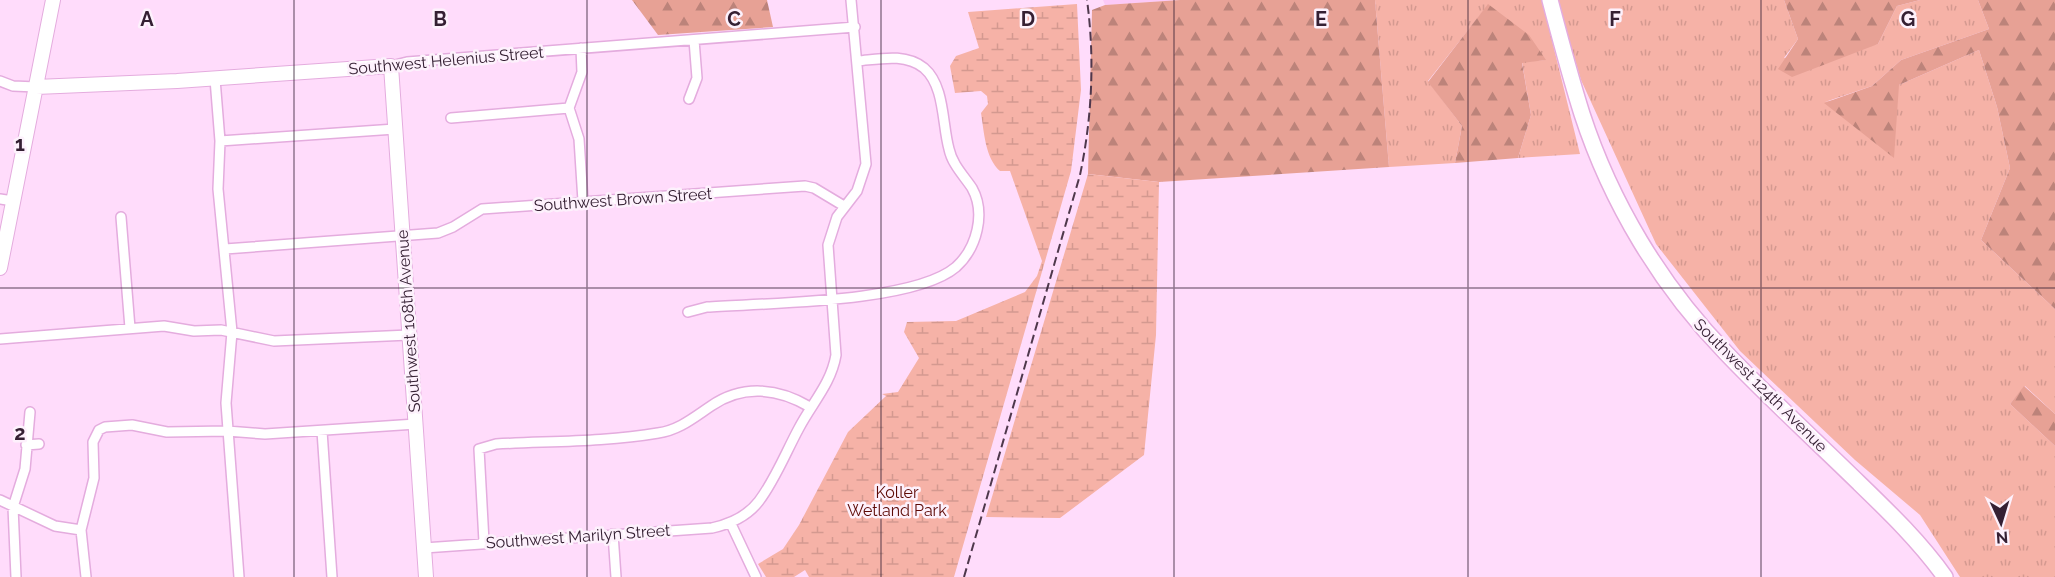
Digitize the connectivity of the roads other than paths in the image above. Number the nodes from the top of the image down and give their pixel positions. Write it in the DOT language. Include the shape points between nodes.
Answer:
graph roads {
  1 [pos="53,0"];
  2 [pos="851,0"];
  3 [pos="1550,0"];
  4 [pos="855,27"];
  5 [pos="694,40"];
  6 [pos="581,48"];
  7 [pos="858,61"];
  8 [pos="391,66"];
  9 [pos="215,79"];
  10 [pos="0,81"];
  11 [pos="36,87"];
  12 [pos="689,99"];
  13 [pos="569,108"];
  14 [pos="451,118"];
  15 [pos="395,129"];
  16 [pos="220,141"];
  17 [pos="6,200"];
  18 [pos="583,201"];
  19 [pos="844,206"];
  20 [pos="121,217"];
  21 [pos="402,236"];
  22 [pos="225,249"];
  23 [pos="0,268"];
  24 [pos="831,298"];
  25 [pos="688,312"];
  26 [pos="130,328"];
  27 [pos="232,332"];
  28 [pos="410,335"];
  29 [pos="0,339"];
  30 [pos="810,407"];
  31 [pos="30,411"];
  32 [pos="416,424"];
  33 [pos="227,431"];
  34 [pos="322,431"];
  35 [pos="39,444"];
  36 [pos="26,445"];
  37 [pos="0,500"];
  38 [pos="13,507"];
  39 [pos="731,524"];
  40 [pos="81,530"];
  41 [pos="613,534"];
  42 [pos="484,542"];
  43 [pos="424,548"];
  44 [pos="16,577"];
  45 [pos="86,577"];
  46 [pos="239,577"];
  47 [pos="332,577"];
  48 [pos="426,577"];
  49 [pos="616,577"];
  50 [pos="756,577"];
  51 [pos="1945,577"];
  1 -- 11 [label="street"];
  2 -- 4 [label="street"];
  3 -- 51 [label="main road, Southwest 124th Avenue" via="1599,159 1661,274 1720,347 1901,525"];
  4 -- 5 [label="street, Southwest Helenius Street"];
  4 -- 7 [label="street"];
  5 -- 6 [label="street, Southwest Helenius Street"];
  5 -- 12 [label="street" via="696,78"];
  6 -- 8 [label="street, Southwest Helenius Street"];
  6 -- 13 [label="street" via="582,72"];
  7 -- 19 [label="street" via="866,164 857,191"];
  7 -- 24 [label="street" via="904,59 915,62 930,75 939,97 950,156 973,190 979,215 966,255 955,268 939,277 897,291"];
  8 -- 9 [label="street, Southwest Helenius Street"];
  8 -- 15 [label="street, Southwest 108th Avenue"];
  9 -- 11 [label="street, Southwest Helenius Street"];
  9 -- 16 [label="street"];
  10 -- 11 [label="street"];
  11 -- 17 [label="street"];
  13 -- 14 [label="street"];
  13 -- 18 [label="street" via="579,140"];
  15 -- 16 [label="street"];
  15 -- 21 [label="street, Southwest 108th Avenue"];
  16 -- 22 [label="street" via="218,189"];
  17 -- 23 [label="street"];
  18 -- 19 [label="street, Southwest Brown Street" via="804,186"];
  18 -- 21 [label="street, Southwest Brown Street" via="482,209 438,233"];
  19 -- 24 [label="street" via="828,245"];
  20 -- 26 [label="street"];
  21 -- 22 [label="street, Southwest Brown Street"];
  21 -- 28 [label="street, Southwest 108th Avenue"];
  22 -- 27 [label="street"];
  24 -- 25 [label="street" via="706,307"];
  24 -- 30 [label="street" via="836,355 833,372"];
  26 -- 27 [label="street" via="172,326"];
  26 -- 29 [label="street"];
  27 -- 28 [label="street" via="288,342"];
  27 -- 33 [label="street" via="226,385"];
  28 -- 32 [label="street, Southwest 108th Avenue"];
  30 -- 39 [label="street" via="759,502"];
  30 -- 42 [label="street" via="791,396 757,391 728,397 688,423 660,433 479,448"];
  31 -- 36 [label="street"];
  32 -- 34 [label="street"];
  32 -- 43 [label="street, Southwest 108th Avenue"];
  33 -- 34 [label="street"];
  33 -- 40 [label="street" via="167,432 132,424 99,430 93,442 93,487"];
  33 -- 46 [label="street"];
  34 -- 47 [label="street"];
  35 -- 36 [label="street"];
  36 -- 38 [label="street" via="26,469"];
  37 -- 38 [label="street"];
  38 -- 40 [label="street" via="55,526"];
  38 -- 44 [label="street"];
  39 -- 41 [label="street, Southwest Marilyn Street"];
  39 -- 50 [label="street"];
  40 -- 45 [label="street"];
  41 -- 42 [label="street, Southwest Marilyn Street"];
  41 -- 49 [label="street"];
  42 -- 43 [label="street, Southwest Marilyn Street"];
  43 -- 48 [label="street, Southwest 108th Avenue"];
}
